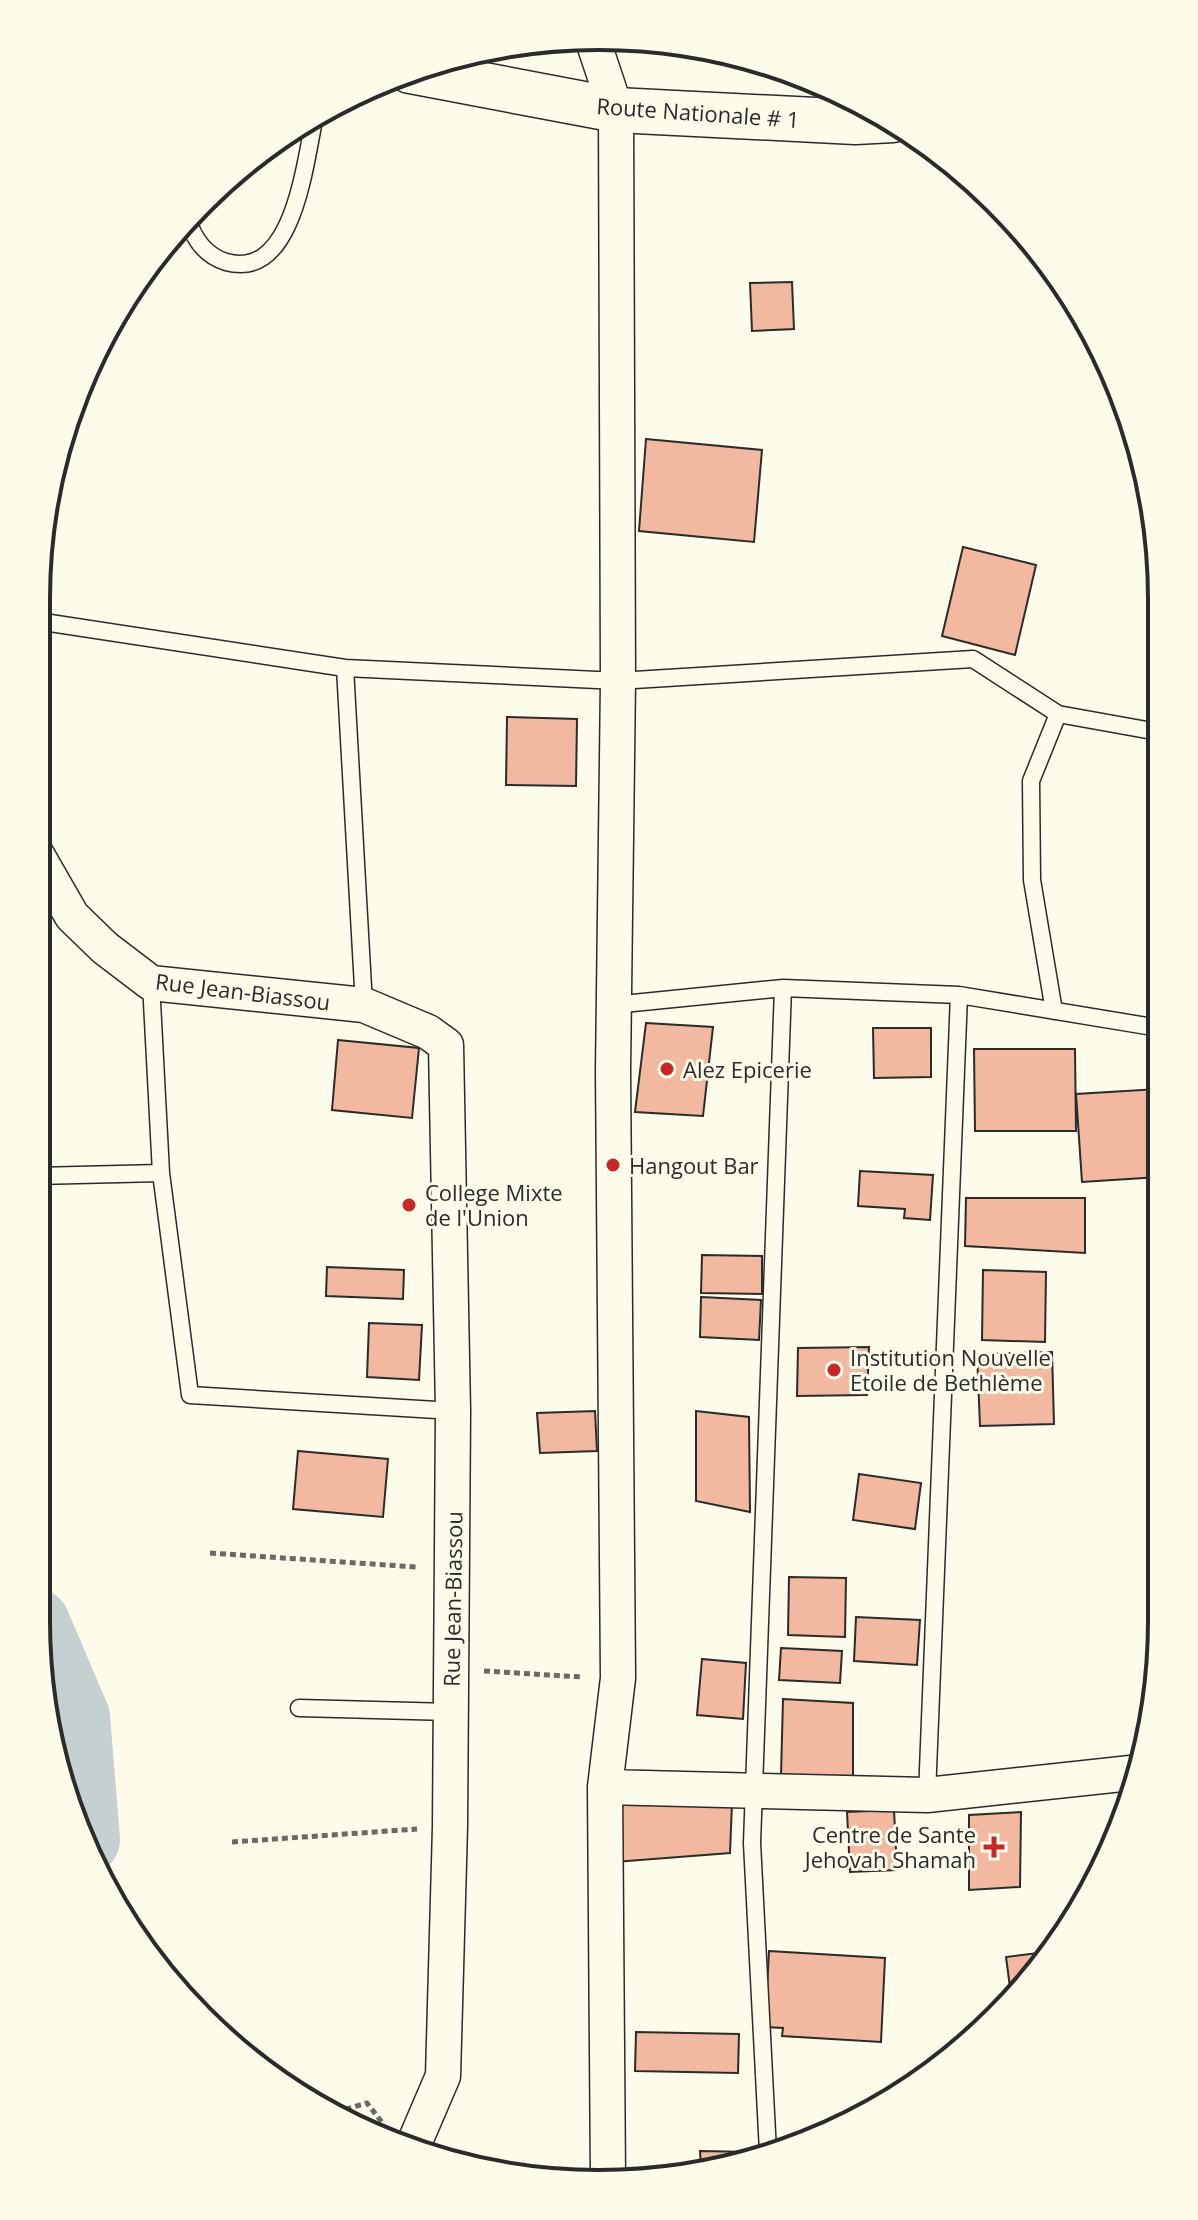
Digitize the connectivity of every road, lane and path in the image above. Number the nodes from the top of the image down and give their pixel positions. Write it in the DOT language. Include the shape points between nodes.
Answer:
graph roads {
  1 [pos="596,50"];
  2 [pos="434,76"];
  3 [pos="616,110"];
  4 [pos="869,121"];
  5 [pos="311,132"];
  6 [pos="193,230"];
  7 [pos="50,623"];
  8 [pos="345,668"];
  9 [pos="618,681"];
  10 [pos="1058,714"];
  11 [pos="1148,730"];
  12 [pos="50,878"];
  13 [pos="151,983"];
  14 [pos="783,988"];
  15 [pos="959,995"];
  16 [pos="364,1005"];
  17 [pos="613,1005"];
  18 [pos="1054,1011"];
  19 [pos="1148,1026"];
  20 [pos="161,1173"];
  21 [pos="50,1176"];
  22 [pos="453,1411"];
  23 [pos="210,1553"];
  24 [pos="452,1570"];
  25 [pos="451,1670"];
  26 [pos="618,1678"];
  27 [pos="299,1708"];
  28 [pos="450,1712"];
  29 [pos="1126,1774"];
  30 [pos="605,1787"];
  31 [pos="755,1793"];
  32 [pos="927,1795"];
  33 [pos="450,1827"];
  34 [pos="232,1842"];
  35 [pos="348,2109"];
  36 [pos="384,2126"];
  37 [pos="416,2138"];
  38 [pos="768,2143"];
  39 [pos="608,2170"];
  1 -- 3 [label="street"];
  2 -- 3 [label="main road, Route Nationale # 1"];
  3 -- 4 [label="main road, Route Nationale # 1"];
  3 -- 9 [label="street"];
  5 -- 6 [label="lane" via="291,224 263,256 226,262 203,250"];
  7 -- 8 [label="lane"];
  8 -- 9 [label="lane"];
  8 -- 16 [label="lane"];
  9 -- 10 [label="lane" via="973,659"];
  9 -- 17 [label="street"];
  10 -- 11 [label="lane"];
  10 -- 18 [label="lane" via="1031,781 1032,880"];
  12 -- 13 [label="street, Rue Jean-Biassou" via="72,916"];
  13 -- 16 [label="street, Rue Jean-Biassou"];
  13 -- 20 [label="lane"];
  14 -- 15 [label="lane"];
  14 -- 17 [label="lane"];
  14 -- 31 [label="lane"];
  15 -- 18 [label="lane"];
  15 -- 32 [label="lane"];
  16 -- 22 [label="street, Rue Jean-Biassou" via="446,1045"];
  17 -- 26 [label="street"];
  18 -- 19 [label="lane"];
  20 -- 21 [label="lane"];
  20 -- 22 [label="lane" via="190,1395"];
  22 -- 24 [label="street, Rue Jean-Biassou"];
  23 -- 24 [label="path"];
  24 -- 25 [label="street, Rue Jean-Biassou"];
  25 -- 26 [label="path"];
  25 -- 28 [label="street, Rue Jean-Biassou"];
  26 -- 30 [label="street"];
  27 -- 28 [label="lane"];
  28 -- 33 [label="street, Rue Jean-Biassou"];
  29 -- 32 [label="street"];
  30 -- 31 [label="street"];
  30 -- 39 [label="street"];
  31 -- 32 [label="street"];
  31 -- 38 [label="lane" via="752,1843"];
  33 -- 34 [label="path"];
  33 -- 37 [label="street, Rue Jean-Biassou" via="443,2076"];
  35 -- 36 [label="path" via="367,2103"];
}
